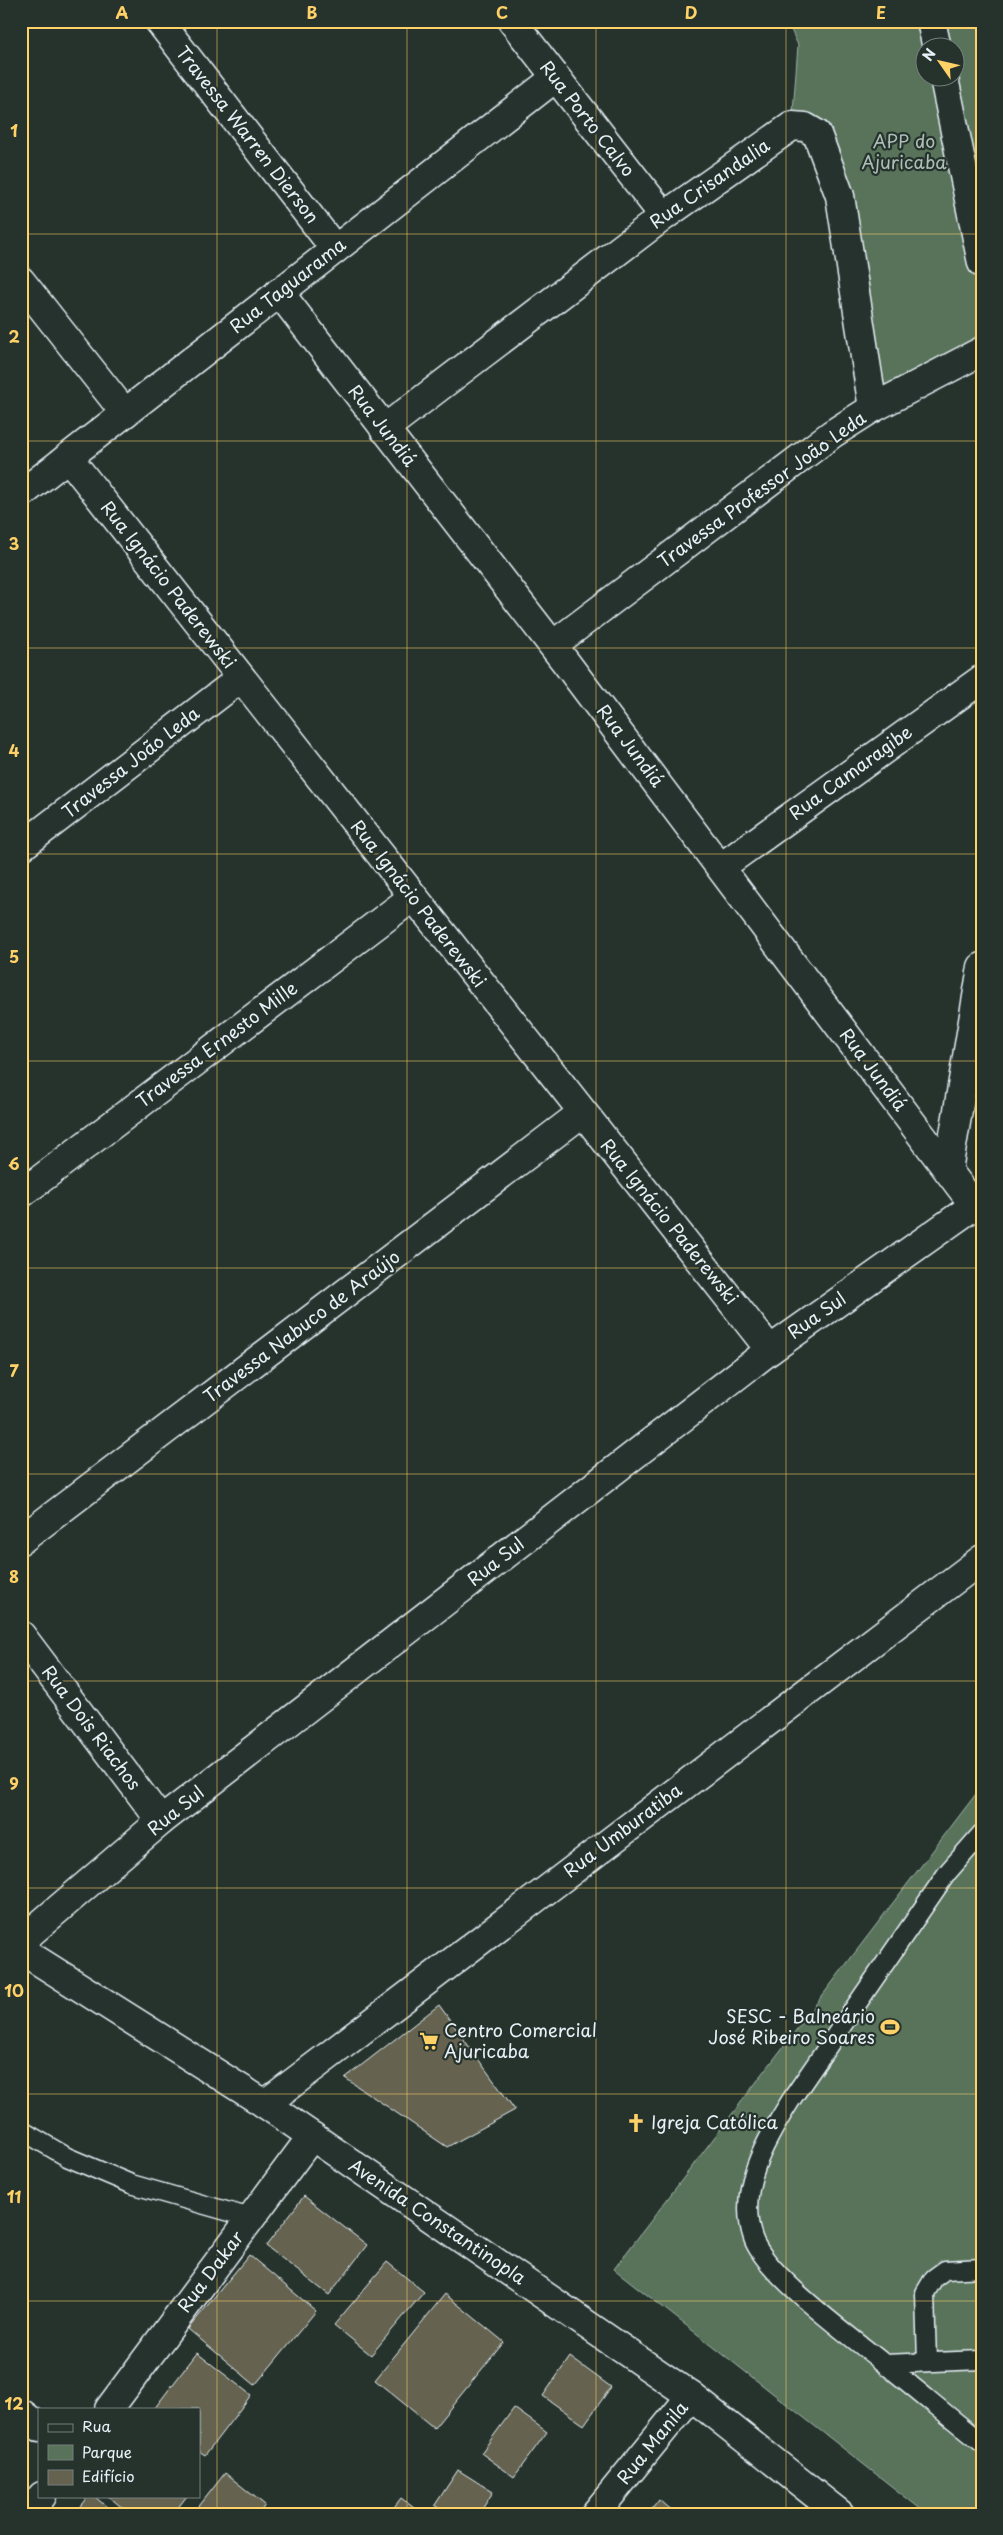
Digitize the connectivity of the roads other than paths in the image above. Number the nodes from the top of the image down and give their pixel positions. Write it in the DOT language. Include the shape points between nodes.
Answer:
graph roads {
  1 [pos="159,21"];
  2 [pos="512,21"];
  3 [pos="931,21"];
  4 [pos="935,38"];
  5 [pos="555,78"];
  6 [pos="946,88"];
  7 [pos="664,216"];
  8 [pos="335,249"];
  9 [pos="982,263"];
  10 [pos="21,281"];
  11 [pos="280,292"];
  12 [pos="982,351"];
  13 [pos="872,408"];
  14 [pos="125,413"];
  15 [pos="384,429"];
  16 [pos="68,458"];
  17 [pos="21,494"];
  18 [pos="553,645"];
  19 [pos="241,678"];
  20 [pos="982,678"];
  21 [pos="21,847"];
  22 [pos="721,866"];
  23 [pos="412,897"];
  24 [pos="982,967"];
  25 [pos="582,1113"];
  26 [pos="948,1170"];
  27 [pos="21,1194"];
  28 [pos="978,1202"];
  29 [pos="770,1350"];
  30 [pos="21,1540"];
  31 [pos="982,1559"];
  32 [pos="21,1635"];
  33 [pos="161,1821"];
  34 [pos="982,1834"];
  35 [pos="21,1940"];
  36 [pos="21,1950"];
  37 [pos="265,2104"];
  38 [pos="21,2130"];
  39 [pos="312,2136"];
  40 [pos="251,2218"];
  41 [pos="982,2268"];
  42 [pos="982,2360"];
  43 [pos="927,2362"];
  44 [pos="885,2364"];
  45 [pos="691,2396"];
  46 [pos="110,2408"];
  47 [pos="21,2414"];
  48 [pos="38,2427"];
  49 [pos="982,2443"];
  50 [pos="40,2498"];
  51 [pos="27,2514"];
  52 [pos="595,2514"];
  53 [pos="840,2514"];
  1 -- 8 [label="street, Travessa Warren Dierson"];
  2 -- 5 [label="street, Rua Porto Calvo"];
  3 -- 4 [label="street"];
  5 -- 7 [label="street, Rua Porto Calvo"];
  5 -- 8 [label="street, Rua Taguarama"];
  6 -- 9 [label="street"];
  7 -- 13 [label="street, Rua Crisandalia" via="792,126 805,127 817,134 840,196"];
  7 -- 15 [label="street, Rua Crisandalia"];
  8 -- 11 [label="street, Rua Taguarama"];
  10 -- 14 [label="street"];
  11 -- 14 [label="street, Rua Taguarama"];
  11 -- 15 [label="street, Rua Jundiá"];
  12 -- 13 [label="street, Travessa Professor João Leda"];
  13 -- 18 [label="street, Travessa Professor João Leda" via="832,434"];
  14 -- 16 [label="street, Rua Taguarama"];
  15 -- 18 [label="street, Rua Jundiá"];
  16 -- 17 [label="street, Rua Taguarama"];
  16 -- 19 [label="street, Rua Ignácio Paderewski"];
  18 -- 22 [label="street, Rua Jundiá"];
  19 -- 21 [label="street, Travessa João Leda"];
  19 -- 23 [label="street, Rua Ignácio Paderewski"];
  20 -- 22 [label="street, Rua Camaragibe"];
  22 -- 26 [label="street, Rua Jundiá"];
  23 -- 25 [label="street, Rua Ignácio Paderewski"];
  23 -- 27 [label="street, Travessa Ernesto Mille"];
  24 -- 26 [label="street"];
  25 -- 29 [label="street, Rua Ignácio Paderewski"];
  25 -- 30 [label="street, Travessa Nabuco de Araújo"];
  26 -- 28 [label="street, Rua Jundiá"];
  28 -- 29 [label="street, Rua Sul"];
  29 -- 33 [label="street, Rua Sul"];
  31 -- 37 [label="street, Rua Umburatiba"];
  32 -- 33 [label="street, Rua Dois Riachos"];
  33 -- 35 [label="street, Rua Sul"];
  34 -- 44 [label="lane" via="947,1873 791,2100 769,2136 752,2177 748,2211 753,2239 773,2268"];
  36 -- 37 [label="street, Avenida Constantinopla"];
  37 -- 39 [label="street, Avenida Constantinopla"];
  38 -- 40 [label="lane" via="67,2157 130,2184"];
  39 -- 40 [label="street, Rua Dakar"];
  39 -- 45 [label="street, Avenida Constantinopla"];
  40 -- 46 [label="street, Rua Dakar"];
  41 -- 43 [label="lane" via="945,2270 934,2278 925,2292"];
  42 -- 43 [label="lane"];
  43 -- 44 [label="lane"];
  44 -- 49 [label="lane"];
  45 -- 52 [label="street, Rua Manila"];
  45 -- 53 [label="street, Avenida Constantinopla"];
  47 -- 48 [label="street"];
  50 -- 51 [label="street"];
}
